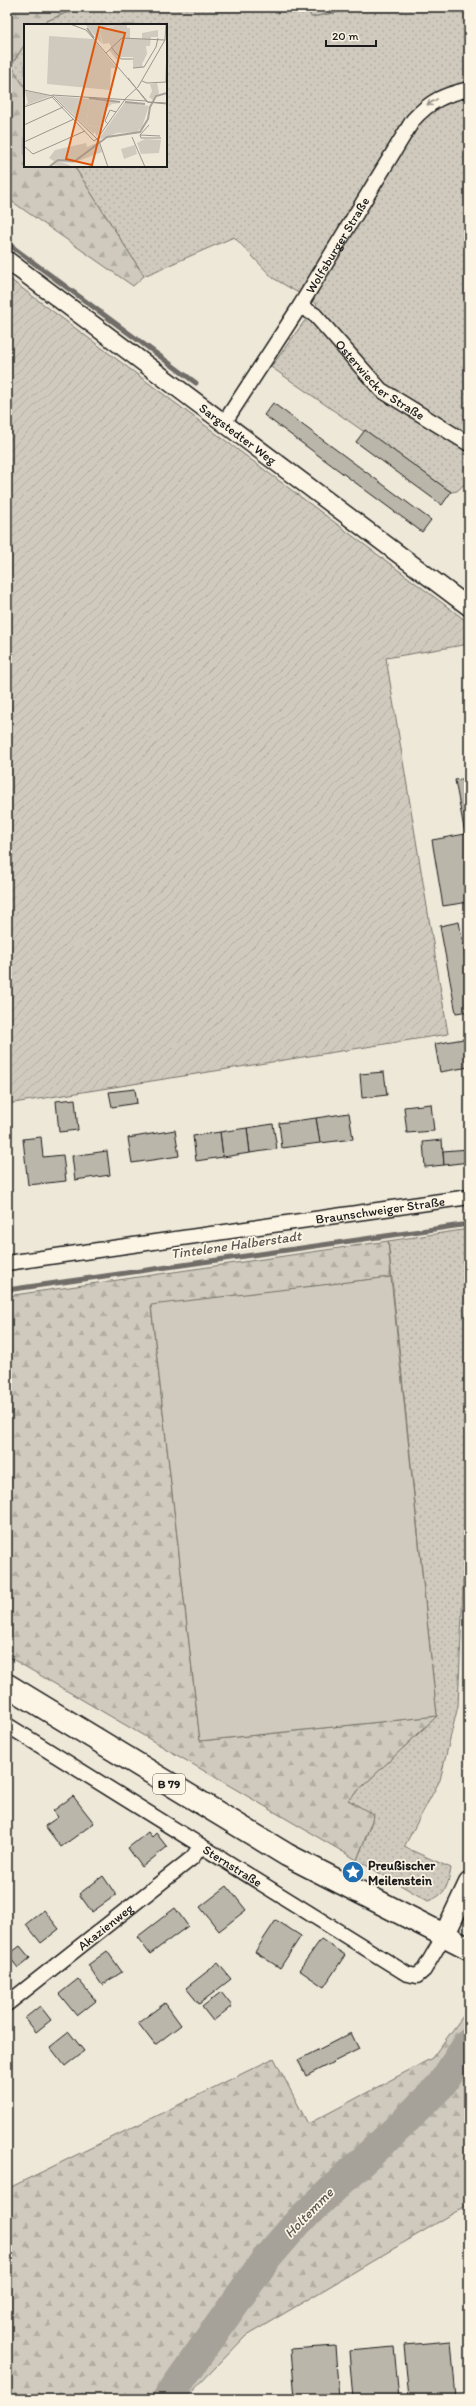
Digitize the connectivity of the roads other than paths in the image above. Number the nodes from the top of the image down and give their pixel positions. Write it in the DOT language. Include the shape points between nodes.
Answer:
graph roads {
  1 [pos="469,89"];
  2 [pos="7,260"];
  3 [pos="300,306"];
  4 [pos="224,423"];
  5 [pos="469,444"];
  6 [pos="469,607"];
  7 [pos="469,1197"];
  8 [pos="7,1263"];
  9 [pos="7,1685"];
  10 [pos="7,1725"];
  11 [pos="201,1846"];
  12 [pos="469,1883"];
  13 [pos="445,1934"];
  14 [pos="469,1948"];
  15 [pos="7,2004"];
  1 -- 3 [label="street, Wolfsburger Straße, one-way" via="440,97 426,105 414,120"];
  2 -- 4 [label="street, Sargstedter Weg"];
  3 -- 4 [label="street, Wolfsburger Straße"];
  3 -- 5 [label="street, Osterwiecker Straße" via="315,315 381,390"];
  4 -- 6 [label="street, Sargstedter Weg"];
  7 -- 8 [label="street, Braunschweiger Straße"];
  9 -- 13 [label="main road, B 79" via="287,1855"];
  10 -- 11 [label="street, Sternstraße"];
  11 -- 13 [label="street, Sternstraße" via="407,1974 417,1976 424,1970"];
  11 -- 15 [label="street, Akazienweg" via="192,1858"];
  12 -- 13 [label="main road"];
  13 -- 14 [label="main road, B 79"];
}
